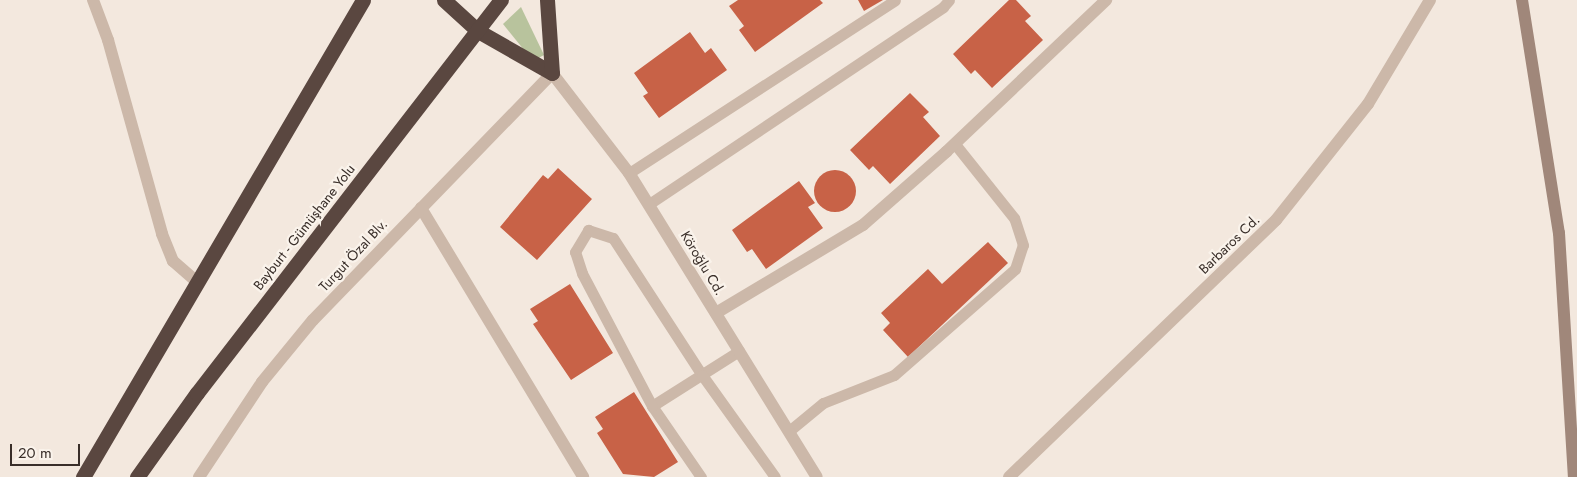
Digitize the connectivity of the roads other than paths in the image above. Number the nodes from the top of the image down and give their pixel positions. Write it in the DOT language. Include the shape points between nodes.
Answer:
graph roads {
  1 [pos="93,0"];
  2 [pos="363,0"];
  3 [pos="444,0"];
  4 [pos="501,0"];
  5 [pos="547,0"];
  6 [pos="895,0"];
  7 [pos="949,0"];
  8 [pos="1106,0"];
  9 [pos="1430,0"];
  10 [pos="1522,0"];
  11 [pos="478,31"];
  12 [pos="552,73"];
  13 [pos="955,144"];
  14 [pos="629,173"];
  15 [pos="649,204"];
  16 [pos="421,208"];
  17 [pos="196,281"];
  18 [pos="716,314"];
  19 [pos="739,351"];
  20 [pos="702,375"];
  21 [pos="652,406"];
  22 [pos="789,431"];
  23 [pos="83,477"];
  24 [pos="137,477"];
  25 [pos="198,477"];
  26 [pos="583,477"];
  27 [pos="701,477"];
  28 [pos="775,477"];
  29 [pos="817,477"];
  30 [pos="1009,477"];
  31 [pos="1574,477"];
  1 -- 17 [label="street" via="108,40 162,234 173,261"];
  2 -- 17 [label="highway"];
  3 -- 11 [label="highway"];
  4 -- 11 [label="highway, Bayburt - Gümüşhane Yolu"];
  5 -- 12 [label="highway"];
  6 -- 14 [label="lane"];
  7 -- 15 [label="lane"];
  8 -- 13 [label="street"];
  9 -- 30 [label="street, Barbaros Cd." via="1368,104 1276,220"];
  10 -- 31 [label="main road" via="1559,233"];
  11 -- 12 [label="highway"];
  11 -- 24 [label="highway, Bayburt - Gümüşhane Yolu" via="197,393"];
  12 -- 14 [label="street, Köroğlu Cd."];
  12 -- 16 [label="street, Turgut Özal Blv."];
  13 -- 18 [label="street" via="863,225"];
  13 -- 22 [label="lane" via="1014,218 1023,245 1015,269 894,375 823,403"];
  14 -- 15 [label="street, Köroğlu Cd."];
  15 -- 18 [label="street, Köroğlu Cd."];
  16 -- 25 [label="street, Turgut Özal Blv." via="308,327 262,382"];
  16 -- 26 [label="street"];
  17 -- 23 [label="highway"];
  18 -- 19 [label="street, Köroğlu Cd."];
  19 -- 20 [label="lane"];
  19 -- 22 [label="street, Köroğlu Cd."];
  20 -- 21 [label="lane"];
  20 -- 21 [label="lane" via="613,238 588,230 575,252 582,273"];
  20 -- 28 [label="lane"];
  21 -- 27 [label="lane"];
  22 -- 29 [label="street, Köroğlu Cd."];
}
